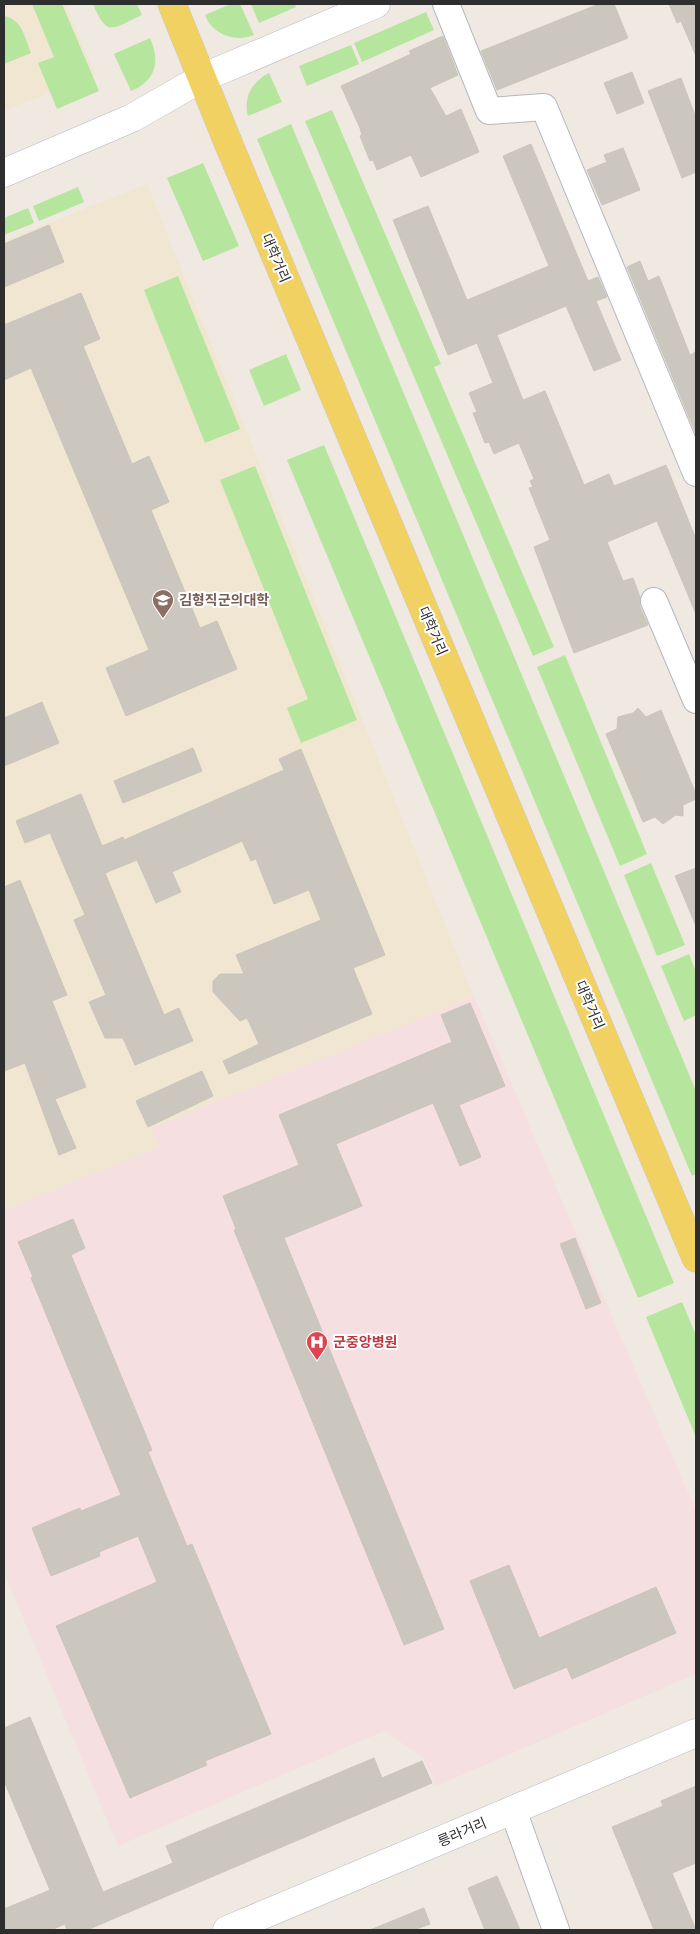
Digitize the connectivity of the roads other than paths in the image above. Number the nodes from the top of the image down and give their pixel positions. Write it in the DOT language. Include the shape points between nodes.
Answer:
graph roads {
  1 [pos="172,4"];
  2 [pos="376,4"];
  3 [pos="446,4"];
  4 [pos="202,78"];
  5 [pos="4,173"];
  6 [pos="696,473"];
  7 [pos="654,600"];
  8 [pos="696,700"];
  9 [pos="696,1258"];
  10 [pos="696,1733"];
  11 [pos="513,1810"];
  12 [pos="234,1929"];
  13 [pos="556,1930"];
  1 -- 4 [label="main road, 대학거리"];
  2 -- 4 [label="main road"];
  3 -- 6 [label="street" via="489,111 544,107"];
  4 -- 5 [label="main road" via="132,118"];
  4 -- 9 [label="main road, 대학거리"];
  7 -- 8 [label="street"];
  10 -- 11 [label="main road, 릉라거리"];
  11 -- 12 [label="main road, 릉라거리"];
  11 -- 13 [label="street"];
}
